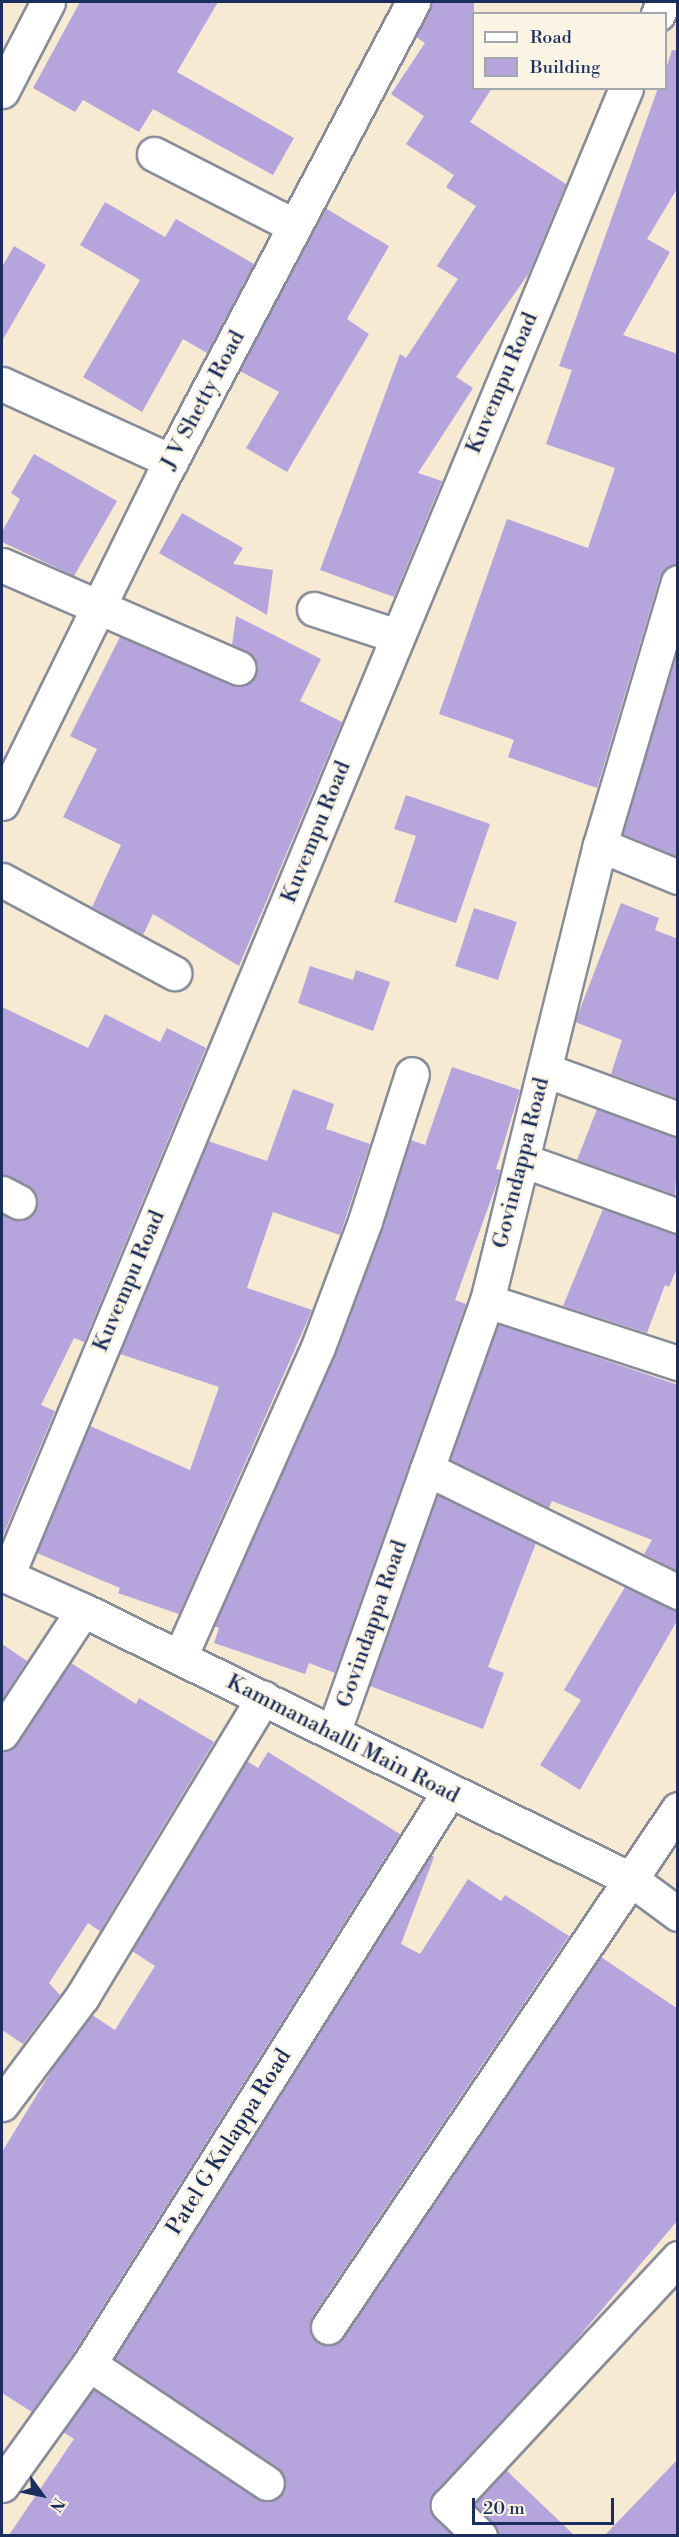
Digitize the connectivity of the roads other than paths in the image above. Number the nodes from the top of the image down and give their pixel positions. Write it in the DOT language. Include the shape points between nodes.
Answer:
graph roads {
  1 [pos="48,2"];
  2 [pos="413,2"];
  3 [pos="626,90"];
  4 [pos="2,91"];
  5 [pos="154,154"];
  6 [pos="295,226"];
  7 [pos="2,384"];
  8 [pos="171,461"];
  9 [pos="2,565"];
  10 [pos="678,582"];
  11 [pos="314,609"];
  12 [pos="96,610"];
  13 [pos="397,636"];
  14 [pos="667,655"];
  15 [pos="239,668"];
  16 [pos="2,803"];
  17 [pos="600,845"];
  18 [pos="678,877"];
  19 [pos="2,880"];
  20 [pos="174,973"];
  21 [pos="544,1070"];
  22 [pos="412,1074"];
  23 [pos="678,1119"];
  24 [pos="522,1160"];
  25 [pos="678,1216"];
  26 [pos="487,1301"];
  27 [pos="678,1363"];
  28 [pos="427,1468"];
  29 [pos="4,1575"];
  30 [pos="678,1592"];
  31 [pos="83,1610"];
  32 [pos="180,1657"];
  33 [pos="263,1698"];
  34 [pos="2,1733"];
  35 [pos="333,1733"];
  36 [pos="448,1793"];
  37 [pos="678,1809"];
  38 [pos="632,1880"];
  39 [pos="678,1914"];
  40 [pos="2,2104"];
  41 [pos="678,2258"];
  42 [pos="328,2327"];
  43 [pos="89,2364"];
  44 [pos="267,2483"];
  45 [pos="2,2485"];
  46 [pos="480,2535"];
  1 -- 4 [label="street"];
  2 -- 6 [label="street, J V Shetty Road"];
  3 -- 13 [label="street, Kuvempu Road"];
  5 -- 6 [label="street"];
  6 -- 8 [label="street, J V Shetty Road"];
  7 -- 8 [label="street"];
  8 -- 12 [label="street, J V Shetty Road"];
  9 -- 12 [label="street"];
  10 -- 14 [label="street, Govindappa Road"];
  11 -- 13 [label="street"];
  12 -- 15 [label="street"];
  12 -- 16 [label="street, J V Shetty Road"];
  13 -- 29 [label="street, Kuvempu Road"];
  14 -- 17 [label="street, Govindappa Road"];
  17 -- 18 [label="street"];
  17 -- 21 [label="street, Govindappa Road"];
  19 -- 20 [label="street"];
  21 -- 23 [label="street"];
  21 -- 24 [label="street, Govindappa Road"];
  22 -- 32 [label="street" via="365,1221 318,1347"];
  24 -- 25 [label="street"];
  24 -- 26 [label="street, Govindappa Road"];
  26 -- 27 [label="street"];
  26 -- 28 [label="street, Govindappa Road"];
  28 -- 30 [label="street"];
  28 -- 35 [label="street, Govindappa Road"];
  29 -- 31 [label="street, Kammanahalli Main Road"];
  31 -- 32 [label="street, Kammanahalli Main Road"];
  31 -- 34 [label="street"];
  32 -- 33 [label="street, Kammanahalli Main Road"];
  33 -- 35 [label="street, Kammanahalli Main Road"];
  33 -- 40 [label="street" via="82,1997"];
  35 -- 36 [label="street, Kammanahalli Main Road"];
  36 -- 38 [label="street, Kammanahalli Main Road"];
  36 -- 43 [label="street, Patel G Kulappa Road"];
  37 -- 38 [label="street"];
  38 -- 39 [label="street, Kammanahalli Main Road"];
  38 -- 42 [label="street"];
  41 -- 46 [label="street" via="448,2505"];
  43 -- 44 [label="street"];
  43 -- 45 [label="street, Patel G Kulappa Road"];
}
